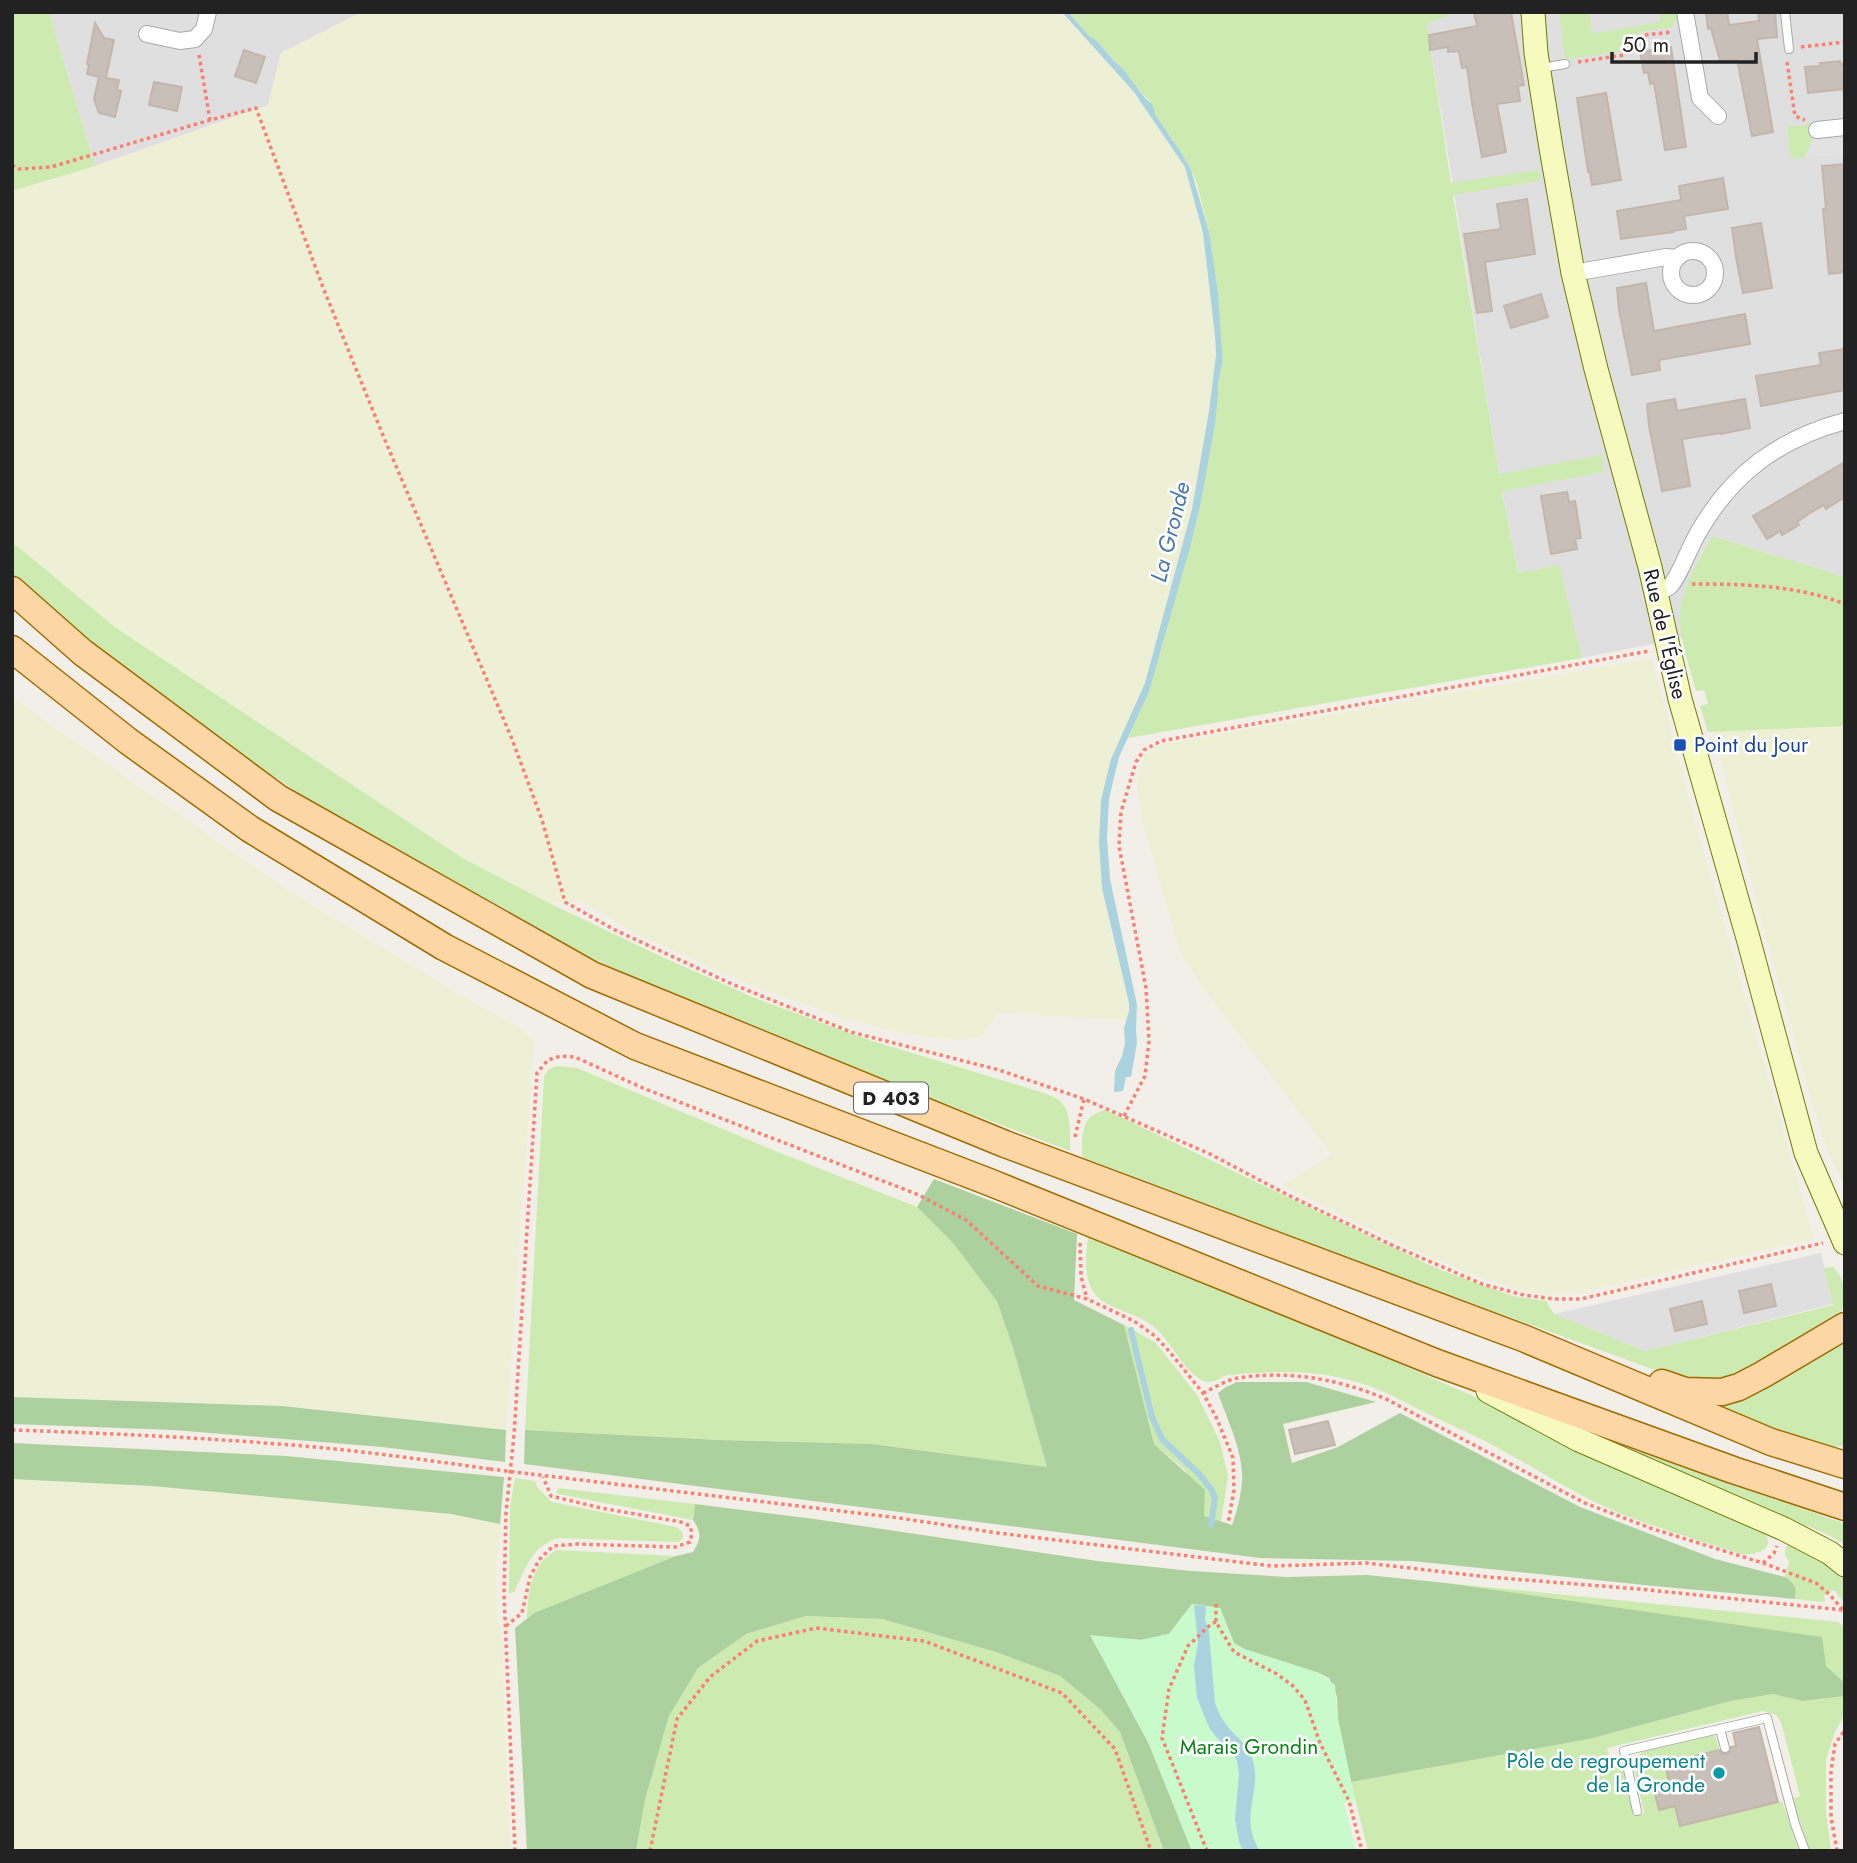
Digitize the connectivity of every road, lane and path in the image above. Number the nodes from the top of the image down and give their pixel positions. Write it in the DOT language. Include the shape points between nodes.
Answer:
graph roads {
  1 [pos="208,12"];
  2 [pos="1533,12"];
  3 [pos="1685,12"];
  4 [pos="1785,12"];
  5 [pos="1688,30"];
  6 [pos="148,33"];
  7 [pos="195,39"];
  8 [pos="1845,42"];
  9 [pos="1789,49"];
  10 [pos="1566,64"];
  11 [pos="1539,68"];
  12 [pos="1718,116"];
  13 [pos="210,120"];
  14 [pos="1845,127"];
  15 [pos="1817,130"];
  16 [pos="12,165"];
  17 [pos="1677,258"];
  18 [pos="1573,273"];
  19 [pos="1845,421"];
  20 [pos="1664,589"];
  21 [pos="12,590"];
  22 [pos="1845,604"];
  23 [pos="12,649"];
  24 [pos="1656,651"];
  25 [pos="1084,1099"];
  26 [pos="1124,1116"];
  27 [pos="1075,1136"];
  28 [pos="1079,1237"];
  29 [pos="1844,1241"];
  30 [pos="1087,1299"];
  31 [pos="1845,1326"];
  32 [pos="1523,1338"];
  33 [pos="1437,1363"];
  34 [pos="1203,1393"];
  35 [pos="12,1430"];
  36 [pos="1845,1465"];
  37 [pos="542,1476"];
  38 [pos="1845,1507"];
  39 [pos="1228,1524"];
  40 [pos="1845,1565"];
  41 [pos="1216,1604"];
  42 [pos="1844,1611"];
  43 [pos="1214,1623"];
  44 [pos="506,1626"];
  45 [pos="1720,1729"];
  46 [pos="1845,1730"];
  47 [pos="1725,1748"];
  48 [pos="1637,1811"];
  49 [pos="515,1851"];
  50 [pos="650,1851"];
  51 [pos="1151,1851"];
  52 [pos="1207,1851"];
  53 [pos="1361,1851"];
  54 [pos="1805,1851"];
  55 [pos="1837,1851"];
  1 -- 7 [label="street" via="204,29"];
  2 -- 11 [label="street, Rue de l'Église"];
  3 -- 5 [label="street"];
  4 -- 9 [label="lane"];
  5 -- 10 [label="path" via="1645,34 1624,55"];
  5 -- 12 [label="street" via="1700,98"];
  6 -- 7 [label="street" via="180,41"];
  7 -- 13 [label="path"];
  8 -- 9 [label="path"];
  9 -- 15 [label="path" via="1795,116"];
  10 -- 11 [label="lane"];
  11 -- 18 [label="street, Rue de l'Église"];
  13 -- 16 [label="path" via="51,167 19,169"];
  13 -- 25 [label="path" via="256,108 343,338 512,739 565,902 732,984 851,1032 999,1070"];
  14 -- 15 [label="street"];
  17 -- 18 [label="street"];
  18 -- 20 [label="street, Rue de l'Église" via="1595,369"];
  19 -- 20 [label="street" via="1796,438 1770,453 1729,488"];
  20 -- 22 [label="path" via="1765,585"];
  20 -- 29 [label="street, Rue de l'Église" via="1680,699 1806,1153"];
  21 -- 32 [label="main road, D 403" via="82,652 278,798 592,975 1005,1144"];
  23 -- 33 [label="main road, D 403" via="250,829 444,947 635,1046 989,1182"];
  24 -- 26 [label="path" via="1174,738 1144,750 1121,813 1119,846 1146,988 1150,1041 1145,1076"];
  25 -- 26 [label="path"];
  25 -- 27 [label="path"];
  26 -- 29 [label="path" via="1394,1246 1482,1284 1524,1295 1581,1299"];
  28 -- 30 [label="path"];
  30 -- 34 [label="path" via="1155,1336"];
  30 -- 44 [label="path" via="1038,1286 966,1220 919,1195 575,1057 548,1060 537,1073 506,1513"];
  31 -- 32 [label="main road" via="1762,1375 1722,1392 1685,1391"];
  32 -- 36 [label="main road, D 403" via="1771,1442"];
  33 -- 38 [label="main road, D 403"];
  33 -- 40 [label="street" via="1579,1440 1784,1529"];
  34 -- 39 [label="path" via="1233,1458"];
  34 -- 42 [label="path" via="1235,1379 1284,1376 1358,1387 1586,1503 1801,1576 1816,1583"];
  35 -- 37 [label="path, bridge" via="279,1444"];
  37 -- 42 [label="path" via="1272,1566 1366,1563"];
  37 -- 44 [label="path" via="551,1496 690,1526 690,1542 675,1547 553,1546 530,1577 522,1613"];
  41 -- 43 [label="path"];
  43 -- 52 [label="path" via="1188,1646 1169,1689 1162,1738"];
  43 -- 53 [label="path" via="1234,1652 1277,1674 1305,1700 1349,1801"];
  44 -- 49 [label="path"];
  45 -- 47 [label="lane"];
  45 -- 48 [label="lane" via="1624,1751"];
  45 -- 54 [label="lane" via="1768,1718"];
  46 -- 55 [label="path" via="1835,1744 1831,1771"];
  50 -- 51 [label="path" via="677,1719 710,1676 757,1642 816,1628 924,1641 1062,1693 1115,1749"];
}
